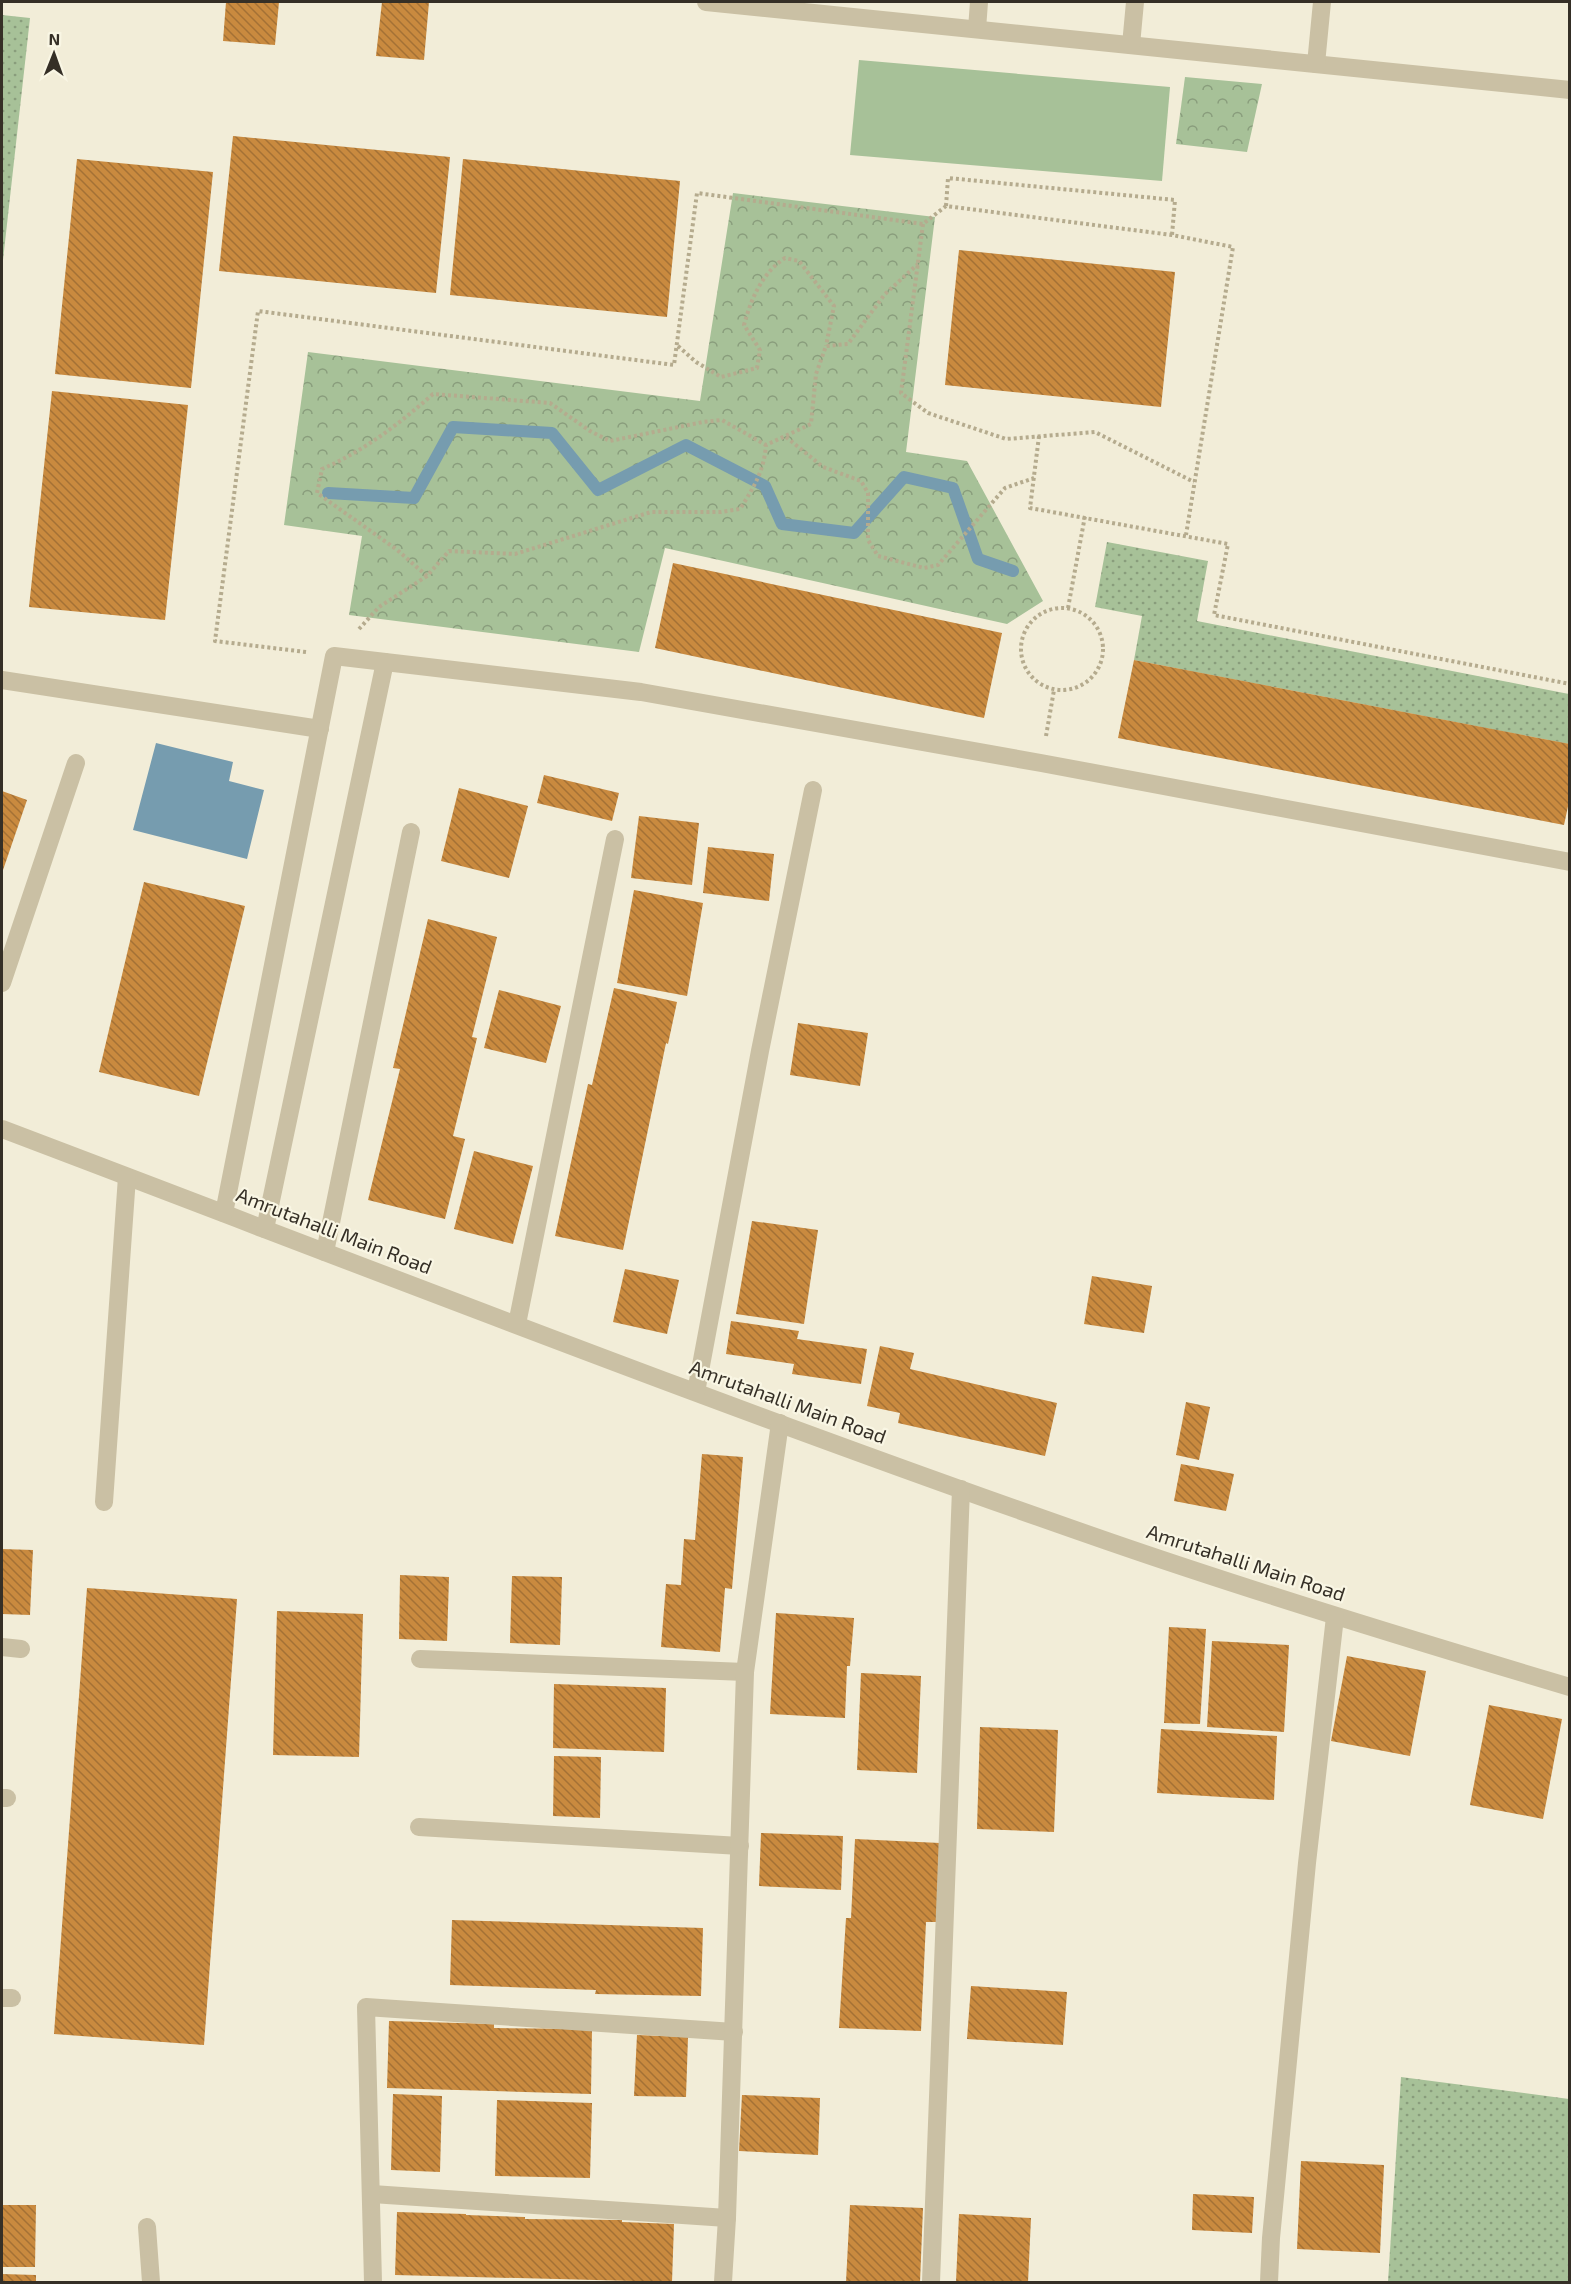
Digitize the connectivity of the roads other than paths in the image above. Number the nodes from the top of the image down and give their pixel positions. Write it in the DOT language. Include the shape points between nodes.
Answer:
graph roads {
  1 [pos="706,2"];
  2 [pos="979,2"];
  3 [pos="1136,2"];
  4 [pos="1322,2"];
  5 [pos="824,7"];
  6 [pos="976,29"];
  7 [pos="1131,45"];
  8 [pos="1317,64"];
  9 [pos="1569,90"];
  10 [pos="385,662"];
  11 [pos="2,680"];
  12 [pos="320,729"];
  13 [pos="76,763"];
  14 [pos="813,790"];
  15 [pos="411,832"];
  16 [pos="615,839"];
  17 [pos="1569,862"];
  18 [pos="2,983"];
  19 [pos="2,1130"];
  20 [pos="127,1177"];
  21 [pos="224,1214"];
  22 [pos="265,1229"];
  23 [pos="325,1252"];
  24 [pos="517,1324"];
  25 [pos="696,1392"];
  26 [pos="780,1424"];
  27 [pos="962,1489"];
  28 [pos="104,1502"];
  29 [pos="1335,1617"];
  30 [pos="2,1647"];
  31 [pos="21,1649"];
  32 [pos="420,1659"];
  33 [pos="745,1672"];
  34 [pos="1569,1688"];
  35 [pos="419,1827"];
  36 [pos="740,1846"];
  37 [pos="734,2032"];
  38 [pos="372,2194"];
  39 [pos="727,2218"];
  40 [pos="147,2227"];
  41 [pos="150,2283"];
  42 [pos="373,2283"];
  43 [pos="723,2283"];
  44 [pos="931,2283"];
  45 [pos="1269,2283"];
  1 -- 5 [label="street"];
  2 -- 6 [label="street"];
  3 -- 7 [label="street"];
  4 -- 8 [label="street"];
  5 -- 6 [label="street"];
  6 -- 7 [label="street"];
  7 -- 8 [label="street"];
  8 -- 9 [label="street"];
  10 -- 12 [label="street" via="334,656"];
  10 -- 17 [label="street" via="641,692"];
  10 -- 22 [label="street"];
  11 -- 12 [label="street"];
  12 -- 21 [label="street"];
  13 -- 18 [label="street"];
  14 -- 25 [label="street"];
  15 -- 23 [label="street"];
  16 -- 24 [label="street"];
  19 -- 20 [label="street, Amrutahalli Main Road"];
  20 -- 21 [label="street, Amrutahalli Main Road"];
  20 -- 28 [label="street"];
  21 -- 22 [label="street, Amrutahalli Main Road"];
  22 -- 23 [label="street, Amrutahalli Main Road"];
  23 -- 24 [label="street, Amrutahalli Main Road"];
  24 -- 25 [label="street, Amrutahalli Main Road"];
  25 -- 26 [label="street, Amrutahalli Main Road"];
  26 -- 27 [label="street, Amrutahalli Main Road"];
  26 -- 33 [label="street"];
  27 -- 29 [label="street, Amrutahalli Main Road"];
  27 -- 44 [label="street"];
  29 -- 34 [label="street, Amrutahalli Main Road"];
  29 -- 45 [label="street" via="1306,1874"];
  30 -- 31 [label="street"];
  32 -- 33 [label="street"];
  33 -- 36 [label="street"];
  35 -- 36 [label="street"];
  36 -- 37 [label="street"];
  37 -- 38 [label="street" via="366,2007"];
  37 -- 39 [label="street"];
  38 -- 39 [label="street"];
  38 -- 42 [label="street"];
  39 -- 43 [label="street"];
  40 -- 41 [label="street"];
}
